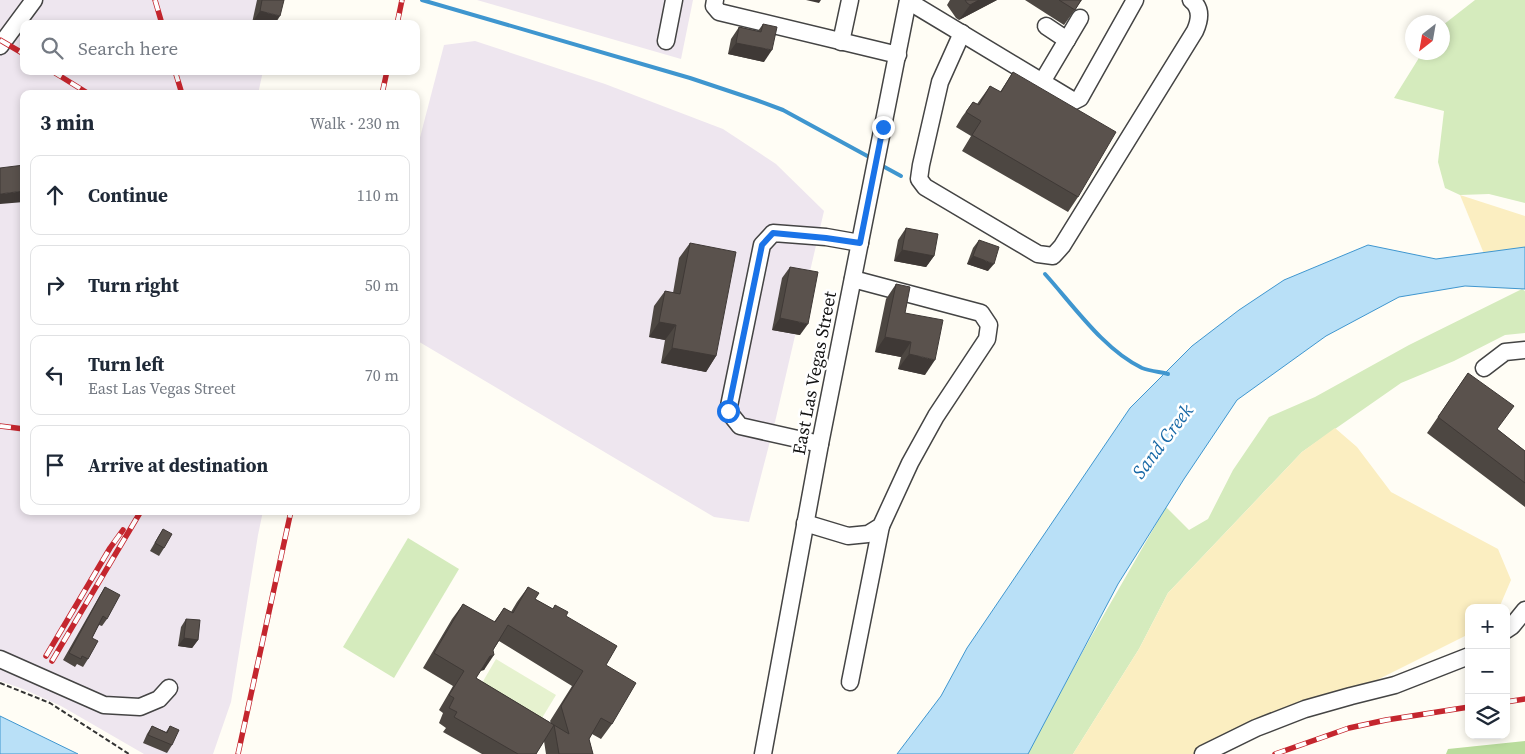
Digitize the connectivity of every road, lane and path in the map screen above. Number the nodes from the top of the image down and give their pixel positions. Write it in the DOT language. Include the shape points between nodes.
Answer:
graph roads {
  1 [pos="34,0"];
  2 [pos="674,0"];
  3 [pos="715,0"];
  4 [pos="850,0"];
  5 [pos="908,0"];
  6 [pos="1135,0"];
  7 [pos="1192,0"];
  8 [pos="1080,18"];
  9 [pos="1046,26"];
  10 [pos="962,33"];
  11 [pos="1067,40"];
  12 [pos="666,41"];
  13 [pos="841,42"];
  14 [pos="0,46"];
  15 [pos="898,55"];
  16 [pos="1042,82"];
  17 [pos="860,243"];
  18 [pos="853,279"];
  19 [pos="1525,350"];
  20 [pos="1484,368"];
  21 [pos="820,444"];
  22 [pos="805,523"];
  23 [pos="881,526"];
  24 [pos="1525,610"];
  25 [pos="1510,627"];
  26 [pos="1465,658"];
  27 [pos="0,659"];
  28 [pos="850,682"];
  29 [pos="0,683"];
  30 [pos="169,688"];
  31 [pos="129,754"];
  32 [pos="763,754"];
  33 [pos="1203,754"];
  1 -- 14 [label="street"];
  2 -- 12 [label="street"];
  3 -- 13 [label="street" via="718,12"];
  4 -- 13 [label="street"];
  5 -- 10 [label="street"];
  5 -- 15 [label="street, East Las Vegas Street"];
  6 -- 16 [label="street" via="1080,98 1074,101"];
  7 -- 10 [label="street" via="1200,13 1200,22 1053,256 1038,254 924,188 919,179 940,82"];
  8 -- 11 [label="street"];
  9 -- 11 [label="street"];
  10 -- 16 [label="street"];
  11 -- 16 [label="street"];
  13 -- 15 [label="street"];
  15 -- 17 [label="street, East Las Vegas Street"];
  17 -- 18 [label="street, East Las Vegas Street"];
  17 -- 21 [label="street" via="773,233 762,245 728,411 740,426"];
  18 -- 21 [label="street, East Las Vegas Street"];
  18 -- 23 [label="street" via="981,313 989,325 987,339 936,416"];
  19 -- 20 [label="street" via="1505,352"];
  21 -- 22 [label="street, East Las Vegas Street"];
  22 -- 23 [label="street" via="848,536 868,534"];
  22 -- 32 [label="street, East Las Vegas Street"];
  23 -- 28 [label="street"];
  24 -- 25 [label="street"];
  26 -- 33 [label="street" via="1395,685 1305,709"];
  27 -- 30 [label="street" via="104,705 140,707 158,699"];
  29 -- 31 [label="path" via="50,702"];
}
